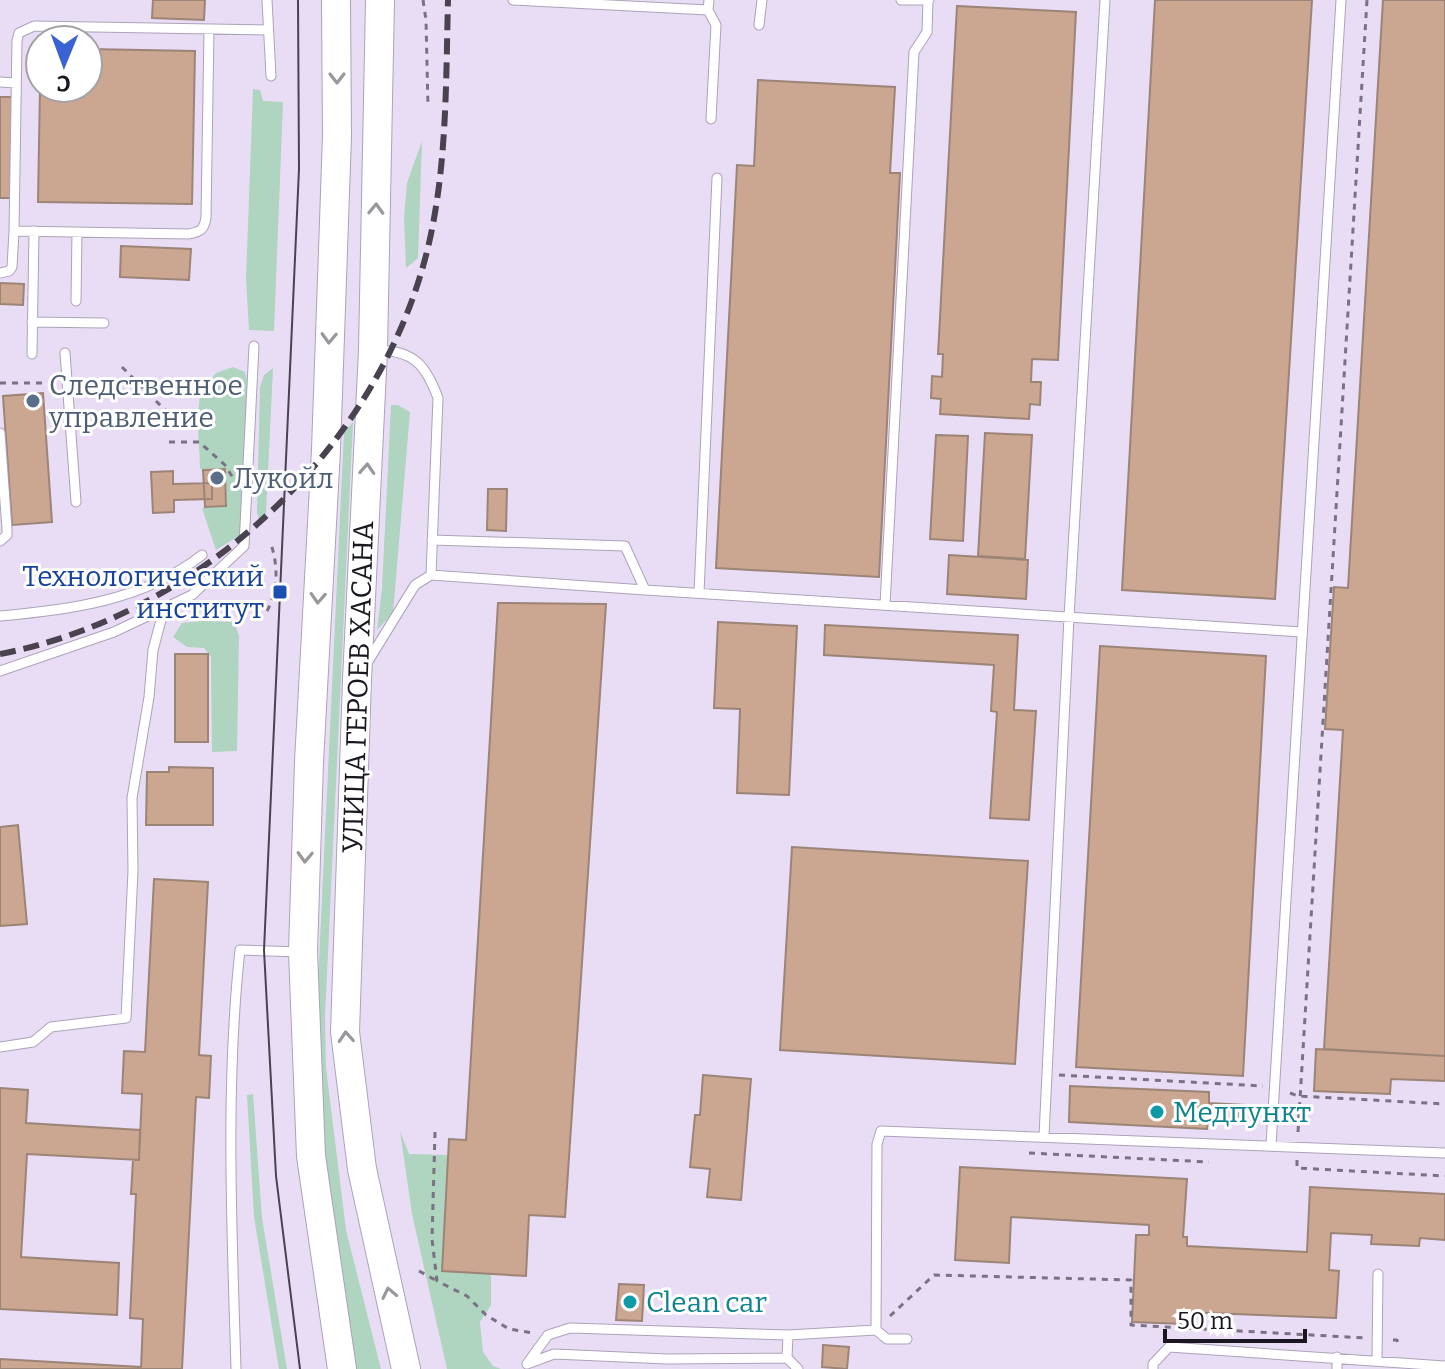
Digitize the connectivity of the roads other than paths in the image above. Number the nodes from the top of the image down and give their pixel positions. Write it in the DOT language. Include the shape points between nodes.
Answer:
graph roads {
  1 [pos="267,0"];
  2 [pos="336,0"];
  3 [pos="380,0"];
  4 [pos="513,0"];
  5 [pos="762,0"];
  6 [pos="901,0"];
  7 [pos="1105,0"];
  8 [pos="1341,0"];
  9 [pos="929,1"];
  10 [pos="708,5"];
  11 [pos="759,25"];
  12 [pos="209,29"];
  13 [pos="268,30"];
  14 [pos="271,76"];
  15 [pos="0,82"];
  16 [pos="16,83"];
  17 [pos="711,119"];
  18 [pos="717,178"];
  19 [pos="14,231"];
  20 [pos="34,231"];
  21 [pos="77,232"];
  22 [pos="0,273"];
  23 [pos="76,301"];
  24 [pos="32,322"];
  25 [pos="104,323"];
  26 [pos="254,346"];
  27 [pos="373,350"];
  28 [pos="65,353"];
  29 [pos="32,354"];
  30 [pos="0,433"];
  31 [pos="1,453"];
  32 [pos="76,502"];
  33 [pos="432,540"];
  34 [pos="0,541"];
  35 [pos="202,555"];
  36 [pos="431,575"];
  37 [pos="645,590"];
  38 [pos="699,593"];
  39 [pos="885,605"];
  40 [pos="164,609"];
  41 [pos="0,616"];
  42 [pos="1069,617"];
  43 [pos="1302,632"];
  44 [pos="0,671"];
  45 [pos="357,680"];
  46 [pos="303,952"];
  47 [pos="0,1047"];
  48 [pos="1044,1136"];
  49 [pos="1271,1145"];
  50 [pos="1445,1153"];
  51 [pos="1378,1274"];
  52 [pos="876,1330"];
  53 [pos="788,1335"];
  54 [pos="907,1339"];
  55 [pos="1337,1357"];
  56 [pos="787,1358"];
  57 [pos="1377,1360"];
  58 [pos="667,1364"];
  59 [pos="526,1366"];
  60 [pos="1445,1366"];
  61 [pos="236,1369"];
  62 [pos="342,1369"];
  63 [pos="406,1369"];
  64 [pos="798,1369"];
  65 [pos="1153,1369"];
  66 [pos="1337,1369"];
  1 -- 13 [label="lane"];
  2 -- 46 [label="main road, УЛИЦА ГЕРОЕВ ХАСАНА, one-way" via="337,136"];
  27 -- 3 [label="main road, УЛИЦА ГЕРОЕВ ХАСАНА, one-way"];
  4 -- 10 [label="lane"];
  5 -- 11 [label="lane"];
  6 -- 9 [label="lane"];
  7 -- 42 [label="lane"];
  8 -- 43 [label="lane"];
  9 -- 39 [label="lane" via="927,32 914,52"];
  10 -- 17 [label="lane" via="716,25"];
  12 -- 13 [label="lane"];
  12 -- 16 [label="lane" via="24,28 17,41"];
  12 -- 21 [label="lane" via="205,226 188,234"];
  13 -- 14 [label="lane"];
  15 -- 16 [label="lane"];
  16 -- 19 [label="lane"];
  18 -- 38 [label="lane"];
  19 -- 20 [label="lane"];
  19 -- 22 [label="lane" via="12,267"];
  20 -- 21 [label="lane"];
  20 -- 24 [label="lane"];
  21 -- 23 [label="lane"];
  24 -- 25 [label="lane"];
  24 -- 29 [label="lane"];
  26 -- 40 [label="lane" via="244,546 192,595"];
  27 -- 33 [label="lane" via="415,359 428,373 438,398"];
  45 -- 27 [label="main road, УЛИЦА ГЕРОЕВ ХАСАНА, one-way"];
  28 -- 32 [label="lane"];
  30 -- 31 [label="lane"];
  31 -- 34 [label="lane" via="7,535"];
  33 -- 36 [label="lane"];
  33 -- 37 [label="lane" via="625,546"];
  35 -- 41 [label="lane" via="132,593 80,607"];
  36 -- 37 [label="lane"];
  36 -- 45 [label="lane" via="415,585"];
  37 -- 38 [label="lane"];
  38 -- 39 [label="lane"];
  39 -- 42 [label="lane"];
  40 -- 44 [label="lane"];
  40 -- 47 [label="lane" via="153,650 132,798 126,1018 51,1027 33,1042"];
  42 -- 43 [label="lane"];
  42 -- 48 [label="lane"];
  43 -- 49 [label="lane"];
  63 -- 45 [label="main road, УЛИЦА ГЕРОЕВ ХАСАНА, one-way" via="362,1169 345,1032"];
  46 -- 61 [label="lane" via="240,950 232,1141"];
  46 -- 62 [label="main road, УЛИЦА ГЕРОЕВ ХАСАНА" via="311,1156"];
  48 -- 49 [label="lane"];
  48 -- 52 [label="lane" via="881,1131"];
  49 -- 50 [label="lane"];
  51 -- 57 [label="lane"];
  52 -- 53 [label="lane"];
  52 -- 54 [label="lane" via="887,1339"];
  53 -- 56 [label="lane"];
  53 -- 59 [label="lane" via="570,1328 548,1335"];
  55 -- 57 [label="lane"];
  55 -- 65 [label="lane" via="1169,1347"];
  55 -- 66 [label="lane"];
  56 -- 58 [label="lane"];
  56 -- 64 [label="lane"];
  57 -- 60 [label="lane"];
  58 -- 59 [label="lane" via="554,1354"];
}
